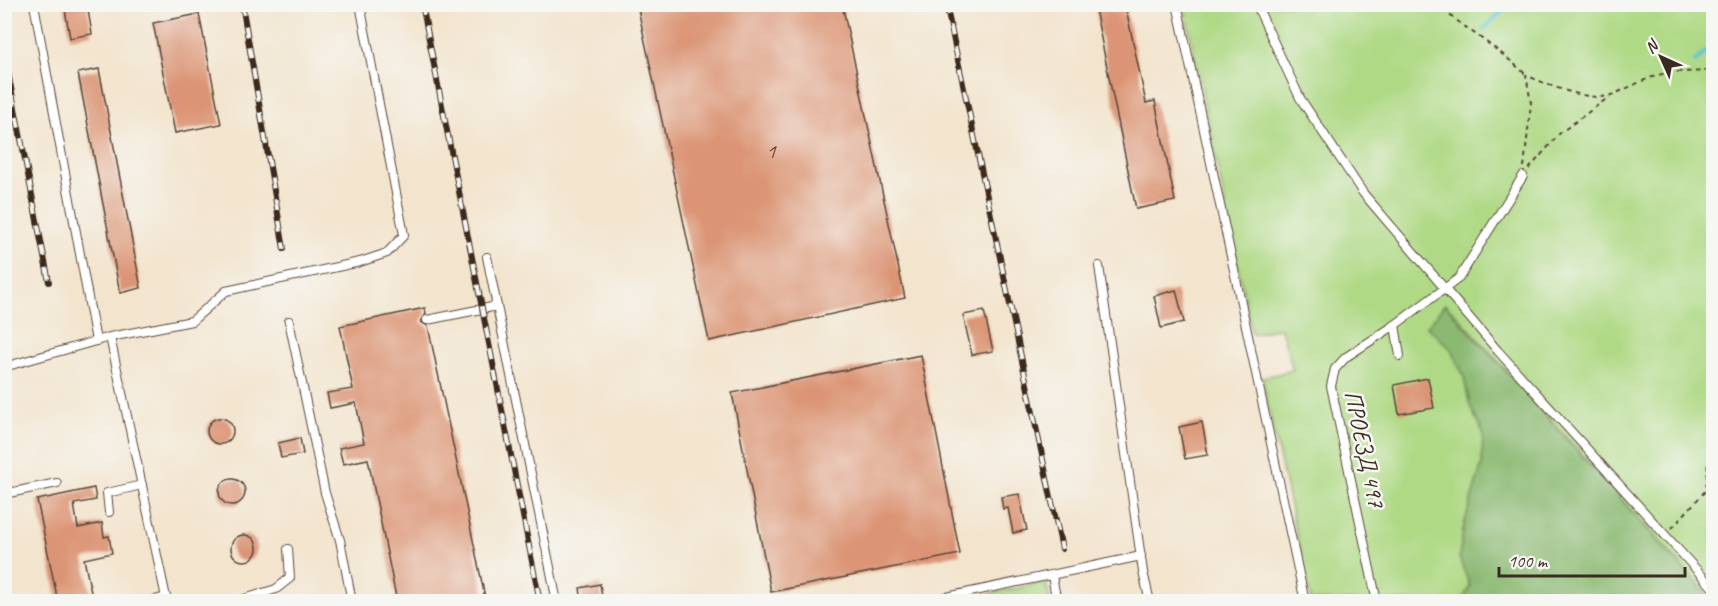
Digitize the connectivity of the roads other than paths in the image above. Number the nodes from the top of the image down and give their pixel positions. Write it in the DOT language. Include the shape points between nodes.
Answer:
graph roads {
  1 [pos="34,4"];
  2 [pos="360,4"];
  3 [pos="1177,4"];
  4 [pos="1256,4"];
  5 [pos="1523,176"];
  6 [pos="488,257"];
  7 [pos="1099,266"];
  8 [pos="1446,289"];
  9 [pos="497,306"];
  10 [pos="427,320"];
  11 [pos="289,321"];
  12 [pos="1395,325"];
  13 [pos="110,337"];
  14 [pos="96,341"];
  15 [pos="1400,356"];
  16 [pos="4,367"];
  17 [pos="57,483"];
  18 [pos="142,485"];
  19 [pos="4,494"];
  20 [pos="109,512"];
  21 [pos="288,549"];
  22 [pos="1141,556"];
  23 [pos="1052,576"];
  24 [pos="1713,589"];
  25 [pos="167,599"];
  26 [pos="147,602"];
  27 [pos="235,602"];
  28 [pos="352,602"];
  29 [pos="557,602"];
  30 [pos="923,602"];
  31 [pos="1057,602"];
  32 [pos="1150,602"];
  33 [pos="1305,602"];
  34 [pos="1377,602"];
  1 -- 14 [label="lane"];
  2 -- 13 [label="lane" via="404,235 387,254 226,291 192,321"];
  3 -- 33 [label="lane"];
  4 -- 8 [label="lane" via="1300,98 1363,193"];
  5 -- 8 [label="lane, ПРОЕЗД 497" via="1459,278"];
  6 -- 9 [label="lane"];
  7 -- 22 [label="lane"];
  8 -- 12 [label="lane, ПРОЕЗД 497"];
  8 -- 24 [label="lane"];
  9 -- 10 [label="lane"];
  9 -- 29 [label="lane"];
  11 -- 28 [label="lane"];
  12 -- 15 [label="lane"];
  12 -- 34 [label="lane, ПРОЕЗД 497" via="1346,357 1335,369 1331,386"];
  13 -- 14 [label="lane"];
  13 -- 18 [label="lane"];
  14 -- 16 [label="lane"];
  17 -- 19 [label="lane"];
  18 -- 20 [label="lane" via="107,493"];
  18 -- 25 [label="lane"];
  21 -- 27 [label="lane" via="290,578 276,589"];
  22 -- 23 [label="lane"];
  22 -- 32 [label="lane"];
  23 -- 30 [label="lane"];
  23 -- 31 [label="lane"];
  25 -- 26 [label="lane"];
}
